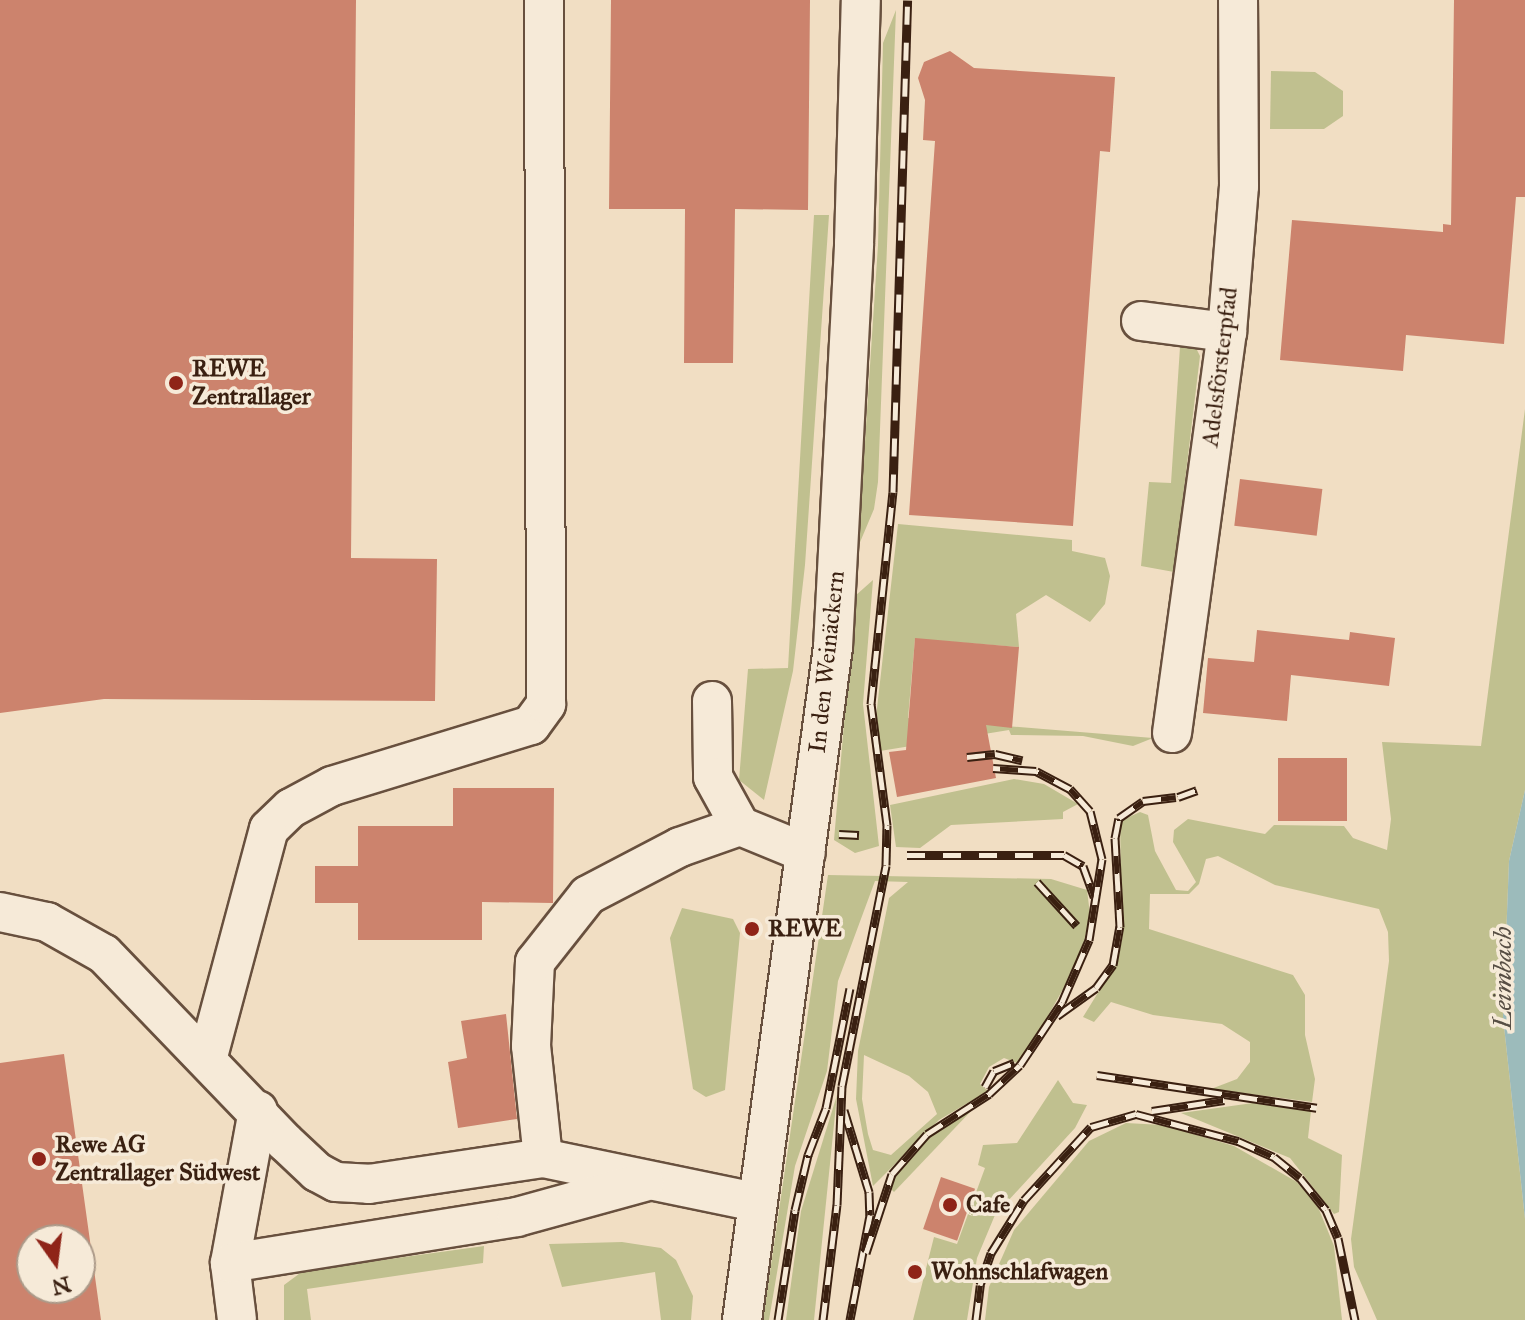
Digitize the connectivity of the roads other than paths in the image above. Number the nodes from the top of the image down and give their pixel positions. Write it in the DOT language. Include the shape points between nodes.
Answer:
graph roads {
  1 [pos="544,0"];
  2 [pos="861,0"];
  3 [pos="1238,0"];
  4 [pos="1141,321"];
  5 [pos="1227,332"];
  6 [pos="712,701"];
  7 [pos="1172,733"];
  8 [pos="740,826"];
  9 [pos="806,853"];
  10 [pos="0,912"];
  11 [pos="207,1060"];
  12 [pos="258,1111"];
  13 [pos="543,1158"];
  14 [pos="644,1182"];
  15 [pos="751,1200"];
  16 [pos="230,1263"];
  17 [pos="237,1320"];
  18 [pos="718,1320"];
  19 [pos="742,1320"];
  1 -- 11 [label="street" via="546,704 531,725 332,786 291,808 269,829"];
  2 -- 9 [label="street, In den Weinäckern" via="833,647"];
  3 -- 5 [label="street, Adelsförsterpfad" via="1239,186"];
  4 -- 5 [label="street"];
  5 -- 7 [label="street, Adelsförsterpfad"];
  6 -- 8 [label="street" via="713,777"];
  8 -- 9 [label="street"];
  8 -- 13 [label="street" via="680,847 588,895 535,962 531,1046"];
  9 -- 15 [label="street, In den Weinäckern"];
  10 -- 11 [label="street" via="47,922 104,954"];
  11 -- 12 [label="street"];
  12 -- 13 [label="street" via="317,1172 336,1182 369,1184"];
  12 -- 16 [label="street"];
  13 -- 14 [label="street"];
  14 -- 15 [label="street"];
  14 -- 16 [label="street" via="517,1217"];
  15 -- 18 [label="street" via="737,1266"];
  15 -- 19 [label="street, In den Weinäckern"];
  16 -- 17 [label="street"];
}
